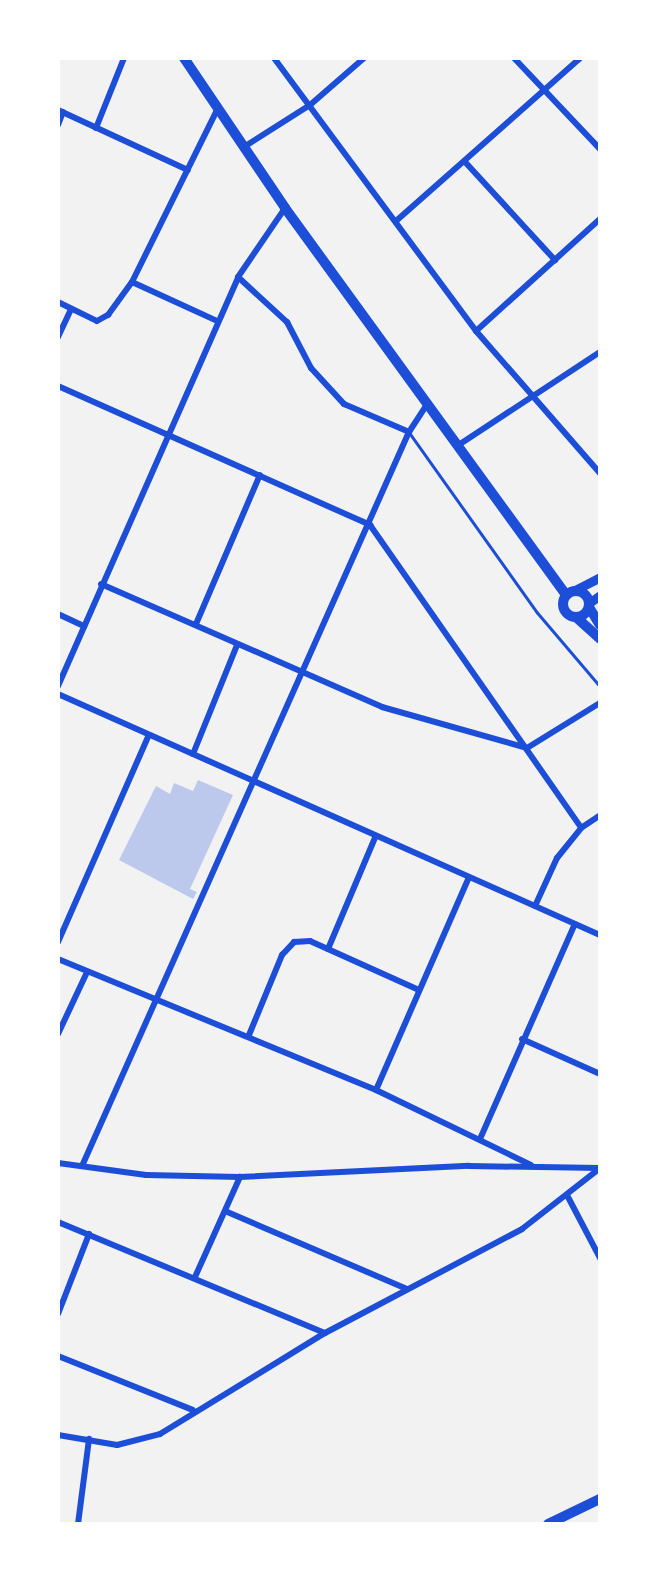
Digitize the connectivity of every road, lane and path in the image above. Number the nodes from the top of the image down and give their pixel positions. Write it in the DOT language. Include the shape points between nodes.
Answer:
graph roads {
  1 [pos="124,58"];
  2 [pos="184,58"];
  3 [pos="274,58"];
  4 [pos="365,58"];
  5 [pos="514,58"];
  6 [pos="580,58"];
  7 [pos="547,89"];
  8 [pos="310,105"];
  9 [pos="219,106"];
  10 [pos="60,111"];
  11 [pos="58,125"];
  12 [pos="96,128"];
  13 [pos="247,145"];
  14 [pos="600,149"];
  15 [pos="466,163"];
  16 [pos="188,170"];
  17 [pos="285,208"];
  18 [pos="600,219"];
  19 [pos="396,221"];
  20 [pos="555,260"];
  21 [pos="238,277"];
  22 [pos="132,282"];
  23 [pos="58,302"];
  24 [pos="71,309"];
  25 [pos="217,321"];
  26 [pos="476,331"];
  27 [pos="58,337"];
  28 [pos="600,352"];
  29 [pos="58,386"];
  30 [pos="530,395"];
  31 [pos="426,404"];
  32 [pos="409,432"];
  33 [pos="168,433"];
  34 [pos="457,446"];
  35 [pos="600,472"];
  36 [pos="260,475"];
  37 [pos="370,525"];
  38 [pos="600,577"];
  39 [pos="102,584"];
  40 [pos="570,593"];
  41 [pos="600,596"];
  42 [pos="589,605"];
  43 [pos="58,614"];
  44 [pos="577,618"];
  45 [pos="196,624"];
  46 [pos="600,625"];
  47 [pos="84,626"];
  48 [pos="600,639"];
  49 [pos="237,645"];
  50 [pos="301,674"];
  51 [pos="58,686"];
  52 [pos="600,686"];
  53 [pos="58,694"];
  54 [pos="600,703"];
  55 [pos="149,735"];
  56 [pos="527,748"];
  57 [pos="193,754"];
  58 [pos="253,782"];
  59 [pos="600,816"];
  60 [pos="581,828"];
  61 [pos="375,838"];
  62 [pos="468,879"];
  63 [pos="536,906"];
  64 [pos="575,924"];
  65 [pos="600,935"];
  66 [pos="58,942"];
  67 [pos="328,949"];
  68 [pos="58,959"];
  69 [pos="87,972"];
  70 [pos="417,989"];
  71 [pos="158,997"];
  72 [pos="58,1034"];
  73 [pos="249,1035"];
  74 [pos="522,1040"];
  75 [pos="600,1074"];
  76 [pos="376,1090"];
  77 [pos="480,1139"];
  78 [pos="58,1163"];
  79 [pos="82,1166"];
  80 [pos="531,1166"];
  81 [pos="600,1168"];
  82 [pos="240,1177"];
  83 [pos="568,1197"];
  84 [pos="225,1211"];
  85 [pos="58,1222"];
  86 [pos="89,1234"];
  87 [pos="600,1258"];
  88 [pos="195,1277"];
  89 [pos="407,1289"];
  90 [pos="58,1314"];
  91 [pos="325,1333"];
  92 [pos="58,1356"];
  93 [pos="193,1410"];
  94 [pos="58,1435"];
  95 [pos="89,1439"];
  96 [pos="598,1502"];
  97 [pos="78,1524"];
  98 [pos="548,1524"];
  1 -- 12 [label="street"];
  2 -- 9 [label="main road"];
  3 -- 8 [label="street"];
  4 -- 8 [label="street"];
  5 -- 7 [label="street"];
  6 -- 7 [label="street"];
  7 -- 14 [label="street"];
  7 -- 15 [label="street"];
  8 -- 13 [label="street"];
  8 -- 19 [label="street"];
  9 -- 13 [label="main road"];
  9 -- 16 [label="street"];
  10 -- 11 [label="street"];
  10 -- 12 [label="street"];
  12 -- 16 [label="street"];
  13 -- 17 [label="main road"];
  15 -- 19 [label="street"];
  15 -- 20 [label="street"];
  16 -- 22 [label="street"];
  17 -- 21 [label="street"];
  17 -- 31 [label="main road"];
  18 -- 20 [label="street"];
  19 -- 26 [label="street"];
  20 -- 26 [label="street"];
  21 -- 25 [label="street"];
  21 -- 32 [label="street" via="288,322 310,368 344,404"];
  22 -- 24 [label="street" via="101,321"];
  22 -- 25 [label="street"];
  23 -- 24 [label="street"];
  24 -- 27 [label="street"];
  25 -- 33 [label="street"];
  26 -- 30 [label="street"];
  28 -- 30 [label="street"];
  29 -- 33 [label="street"];
  30 -- 34 [label="street"];
  30 -- 35 [label="street"];
  31 -- 32 [label="street"];
  31 -- 34 [label="main road"];
  32 -- 37 [label="street"];
  32 -- 52 [label="lane" via="537,612"];
  33 -- 36 [label="street"];
  33 -- 39 [label="street"];
  34 -- 40 [label="main road"];
  36 -- 37 [label="street"];
  36 -- 45 [label="street"];
  37 -- 50 [label="street"];
  37 -- 56 [label="street"];
  38 -- 40 [label="main road"];
  39 -- 45 [label="street"];
  39 -- 47 [label="street"];
  40 -- 42 [label="main road" via="586,595"];
  40 -- 44 [label="main road" via="563,608"];
  41 -- 42 [label="main road"];
  42 -- 44 [label="main road"];
  42 -- 46 [label="main road"];
  43 -- 47 [label="street"];
  44 -- 48 [label="main road"];
  45 -- 49 [label="street"];
  47 -- 51 [label="street"];
  49 -- 50 [label="street"];
  49 -- 57 [label="street"];
  50 -- 56 [label="street" via="382,707"];
  50 -- 58 [label="street"];
  53 -- 55 [label="street"];
  54 -- 56 [label="street"];
  55 -- 57 [label="street"];
  55 -- 66 [label="street"];
  56 -- 60 [label="street"];
  57 -- 58 [label="street"];
  58 -- 61 [label="street"];
  58 -- 71 [label="street"];
  59 -- 60 [label="street"];
  60 -- 63 [label="street" via="557,858"];
  61 -- 62 [label="street"];
  61 -- 67 [label="street"];
  62 -- 63 [label="street"];
  62 -- 70 [label="street"];
  63 -- 64 [label="street"];
  64 -- 65 [label="street"];
  64 -- 74 [label="street"];
  67 -- 70 [label="street"];
  67 -- 73 [label="street" via="301,940 287,947"];
  68 -- 69 [label="street"];
  69 -- 71 [label="street"];
  69 -- 72 [label="street"];
  70 -- 76 [label="street"];
  71 -- 73 [label="street"];
  71 -- 79 [label="street"];
  73 -- 76 [label="street"];
  74 -- 75 [label="street"];
  74 -- 77 [label="street"];
  76 -- 77 [label="street"];
  77 -- 80 [label="street"];
  78 -- 79 [label="street"];
  79 -- 82 [label="street" via="146,1175"];
  80 -- 81 [label="street"];
  80 -- 82 [label="street"];
  81 -- 83 [label="street"];
  82 -- 84 [label="street"];
  83 -- 87 [label="street"];
  83 -- 89 [label="street" via="503,1241"];
  84 -- 88 [label="street"];
  84 -- 89 [label="street"];
  85 -- 86 [label="street"];
  86 -- 88 [label="street"];
  86 -- 90 [label="street"];
  88 -- 91 [label="street"];
  89 -- 91 [label="street"];
  91 -- 93 [label="street"];
  92 -- 93 [label="street"];
  93 -- 95 [label="street" via="141,1441 117,1445"];
  94 -- 95 [label="street"];
  95 -- 97 [label="street"];
  96 -- 98 [label="main road"];
}
